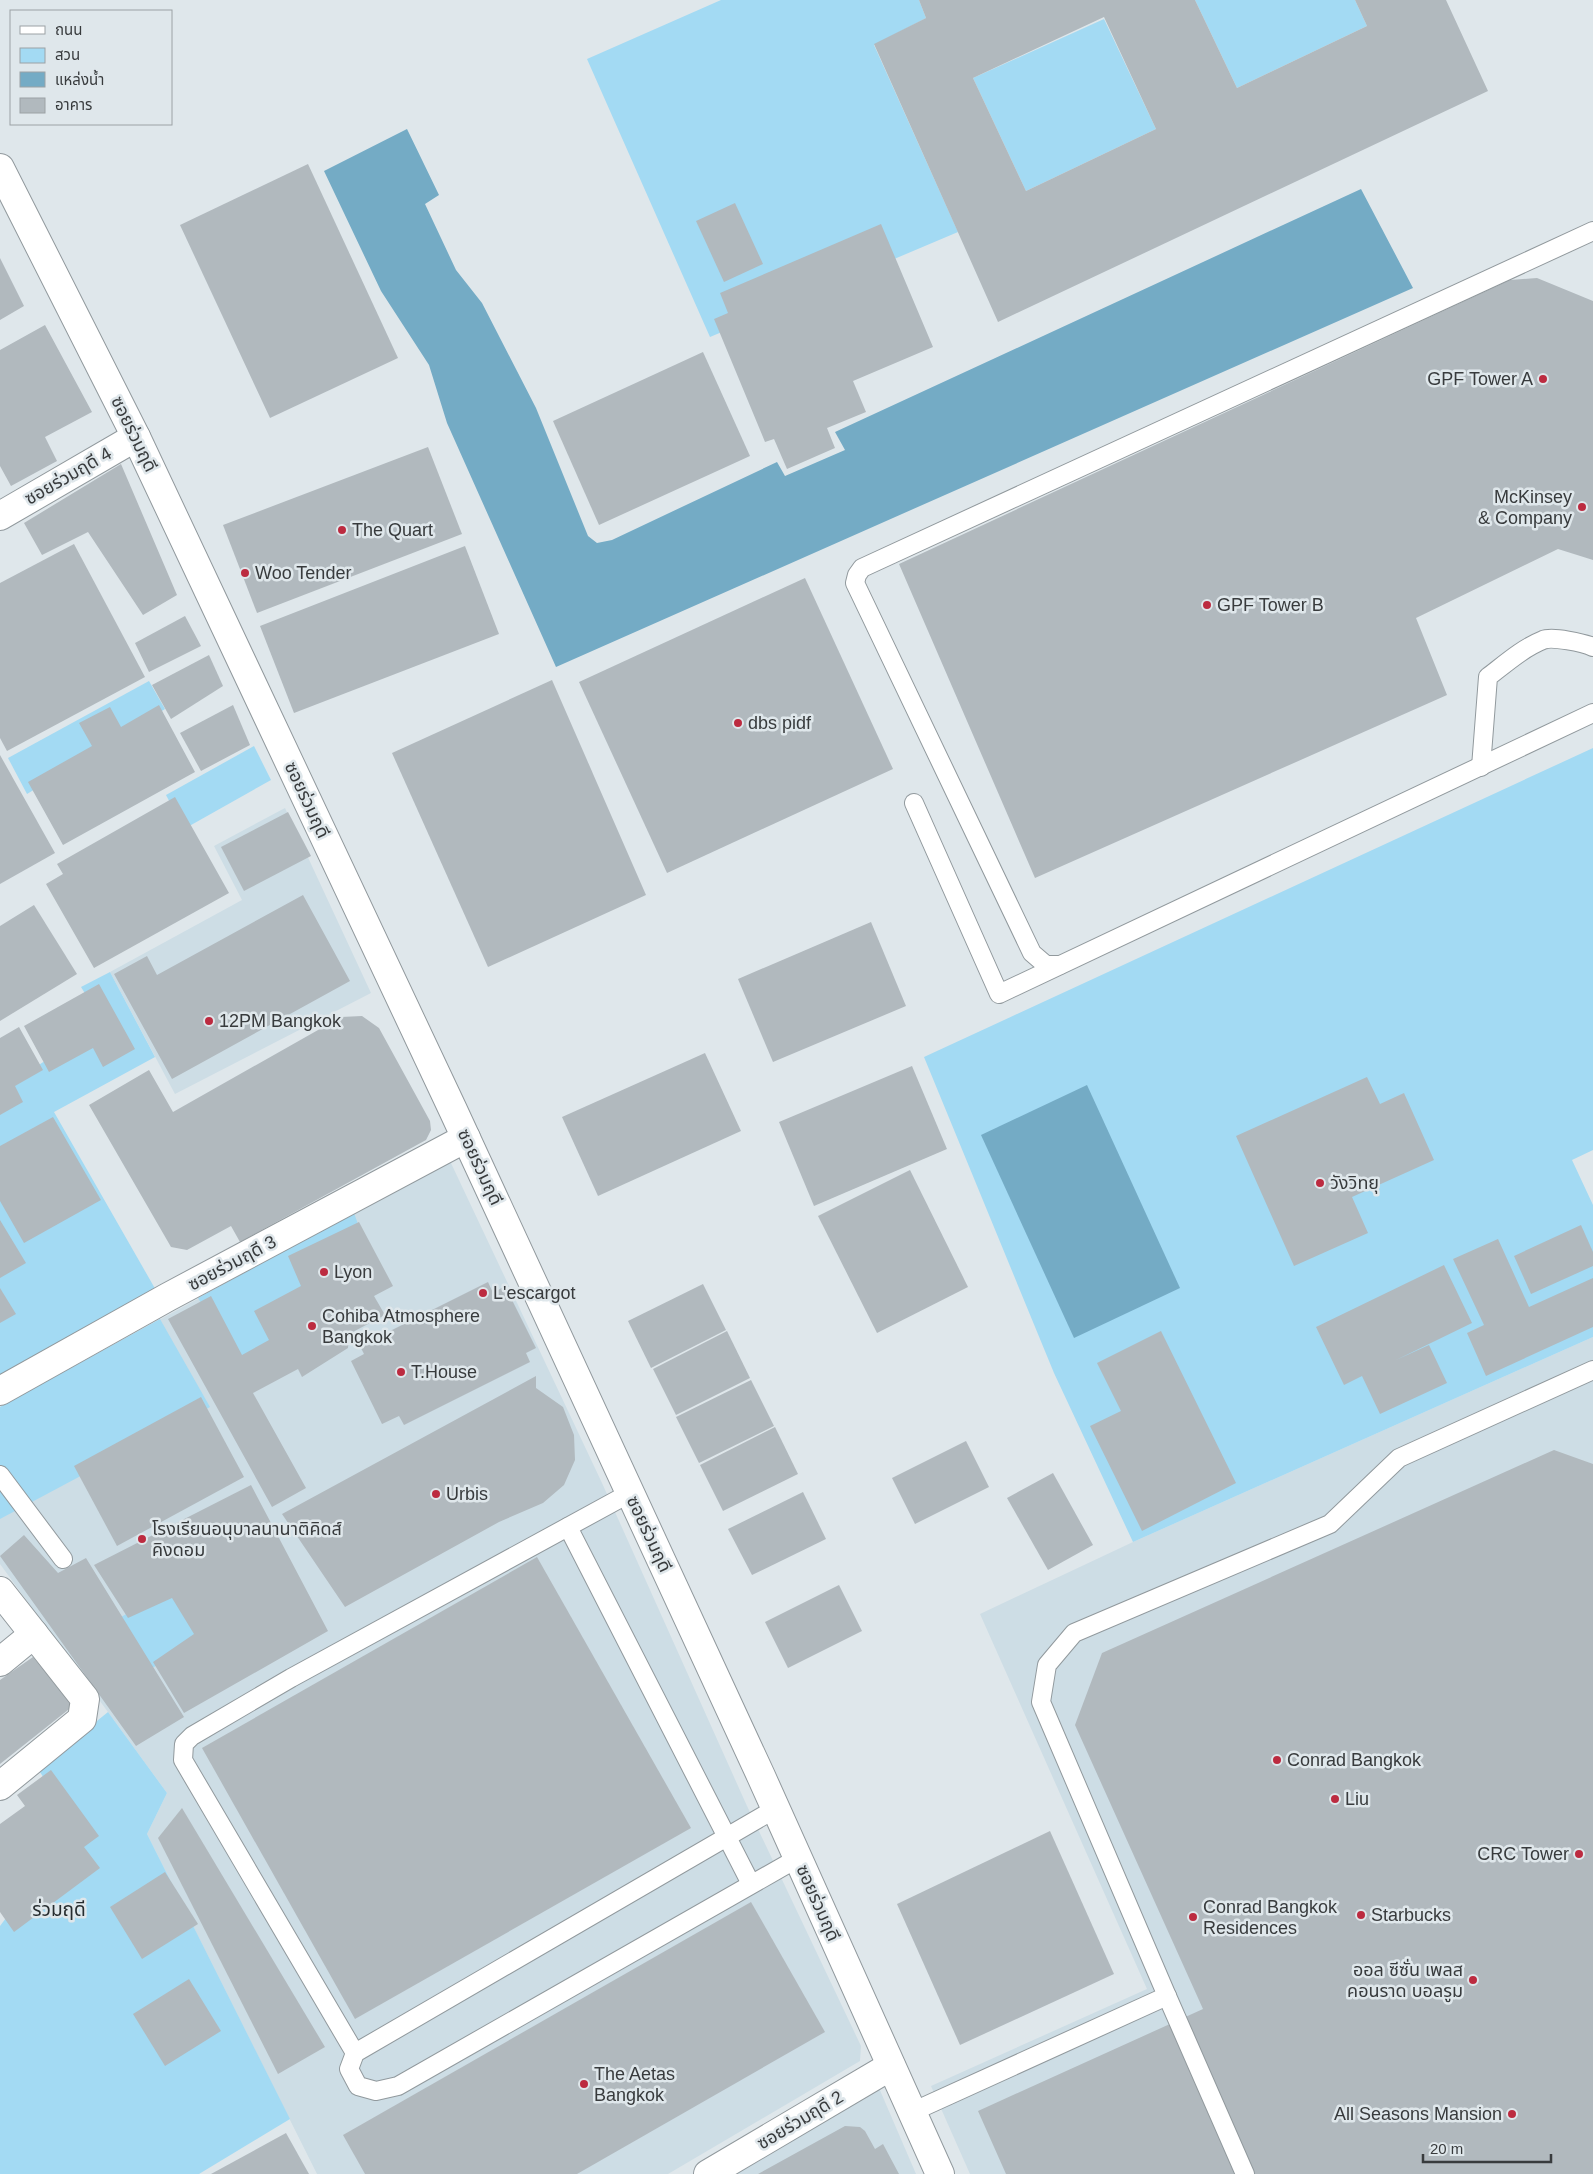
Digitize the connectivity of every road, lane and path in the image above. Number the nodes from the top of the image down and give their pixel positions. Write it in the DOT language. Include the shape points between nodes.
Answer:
graph roads {
  1 [pos="0,168"];
  2 [pos="1593,231"];
  3 [pos="136,437"];
  4 [pos="0,516"];
  5 [pos="1593,647"];
  6 [pos="1593,713"];
  7 [pos="1481,767"];
  8 [pos="914,803"];
  9 [pos="1060,964"];
  10 [pos="466,1138"];
  11 [pos="1593,1370"];
  12 [pos="0,1391"];
  13 [pos="0,1475"];
  14 [pos="630,1493"];
  15 [pos="568,1527"];
  16 [pos="63,1559"];
  17 [pos="0,1591"];
  18 [pos="34,1634"];
  19 [pos="0,1662"];
  20 [pos="0,1786"];
  21 [pos="775,1809"];
  22 [pos="727,1837"];
  23 [pos="798,1858"];
  24 [pos="751,1884"];
  25 [pos="1167,1996"];
  26 [pos="356,2053"];
  27 [pos="891,2066"];
  28 [pos="912,2112"];
  29 [pos="708,2174"];
  30 [pos="940,2174"];
  31 [pos="1245,2174"];
  1 -- 3 [label="street, ซอยร่วมฤดี"];
  2 -- 9 [label="lane" via="862,568 855,583 1032,953 1046,965"];
  3 -- 4 [label="street, ซอยร่วมฤดี 4"];
  3 -- 10 [label="street, ซอยร่วมฤดี"];
  5 -- 7 [label="lane" via="1545,639 1488,677"];
  6 -- 7 [label="lane"];
  7 -- 9 [label="lane"];
  8 -- 9 [label="lane" via="999,994"];
  10 -- 12 [label="street, ซอยร่วมฤดี 3" via="160,1301"];
  10 -- 14 [label="street, ซอยร่วมฤดี"];
  11 -- 25 [label="lane" via="1399,1458 1330,1524 1074,1633 1047,1665 1041,1702"];
  13 -- 16 [label="lane"];
  14 -- 15 [label="lane"];
  14 -- 21 [label="street, ซอยร่วมฤดี"];
  15 -- 22 [label="lane"];
  15 -- 26 [label="lane" via="291,1678 192,1736 184,1744 183,1760"];
  17 -- 18 [label="street"];
  18 -- 19 [label="street"];
  18 -- 20 [label="street" via="85,1700 82,1720"];
  21 -- 22 [label="lane"];
  21 -- 23 [label="street, ซอยร่วมฤดี"];
  22 -- 24 [label="lane"];
  22 -- 26 [label="lane"];
  23 -- 24 [label="lane"];
  23 -- 27 [label="street, ซอยร่วมฤดี"];
  24 -- 26 [label="lane" via="398,2086 376,2091 358,2086 349,2069"];
  25 -- 28 [label="lane"];
  25 -- 31 [label="lane"];
  27 -- 28 [label="street, ซอยร่วมฤดี"];
  27 -- 29 [label="street, ซอยร่วมฤดี 2"];
  28 -- 30 [label="street, ซอยร่วมฤดี"];
}
